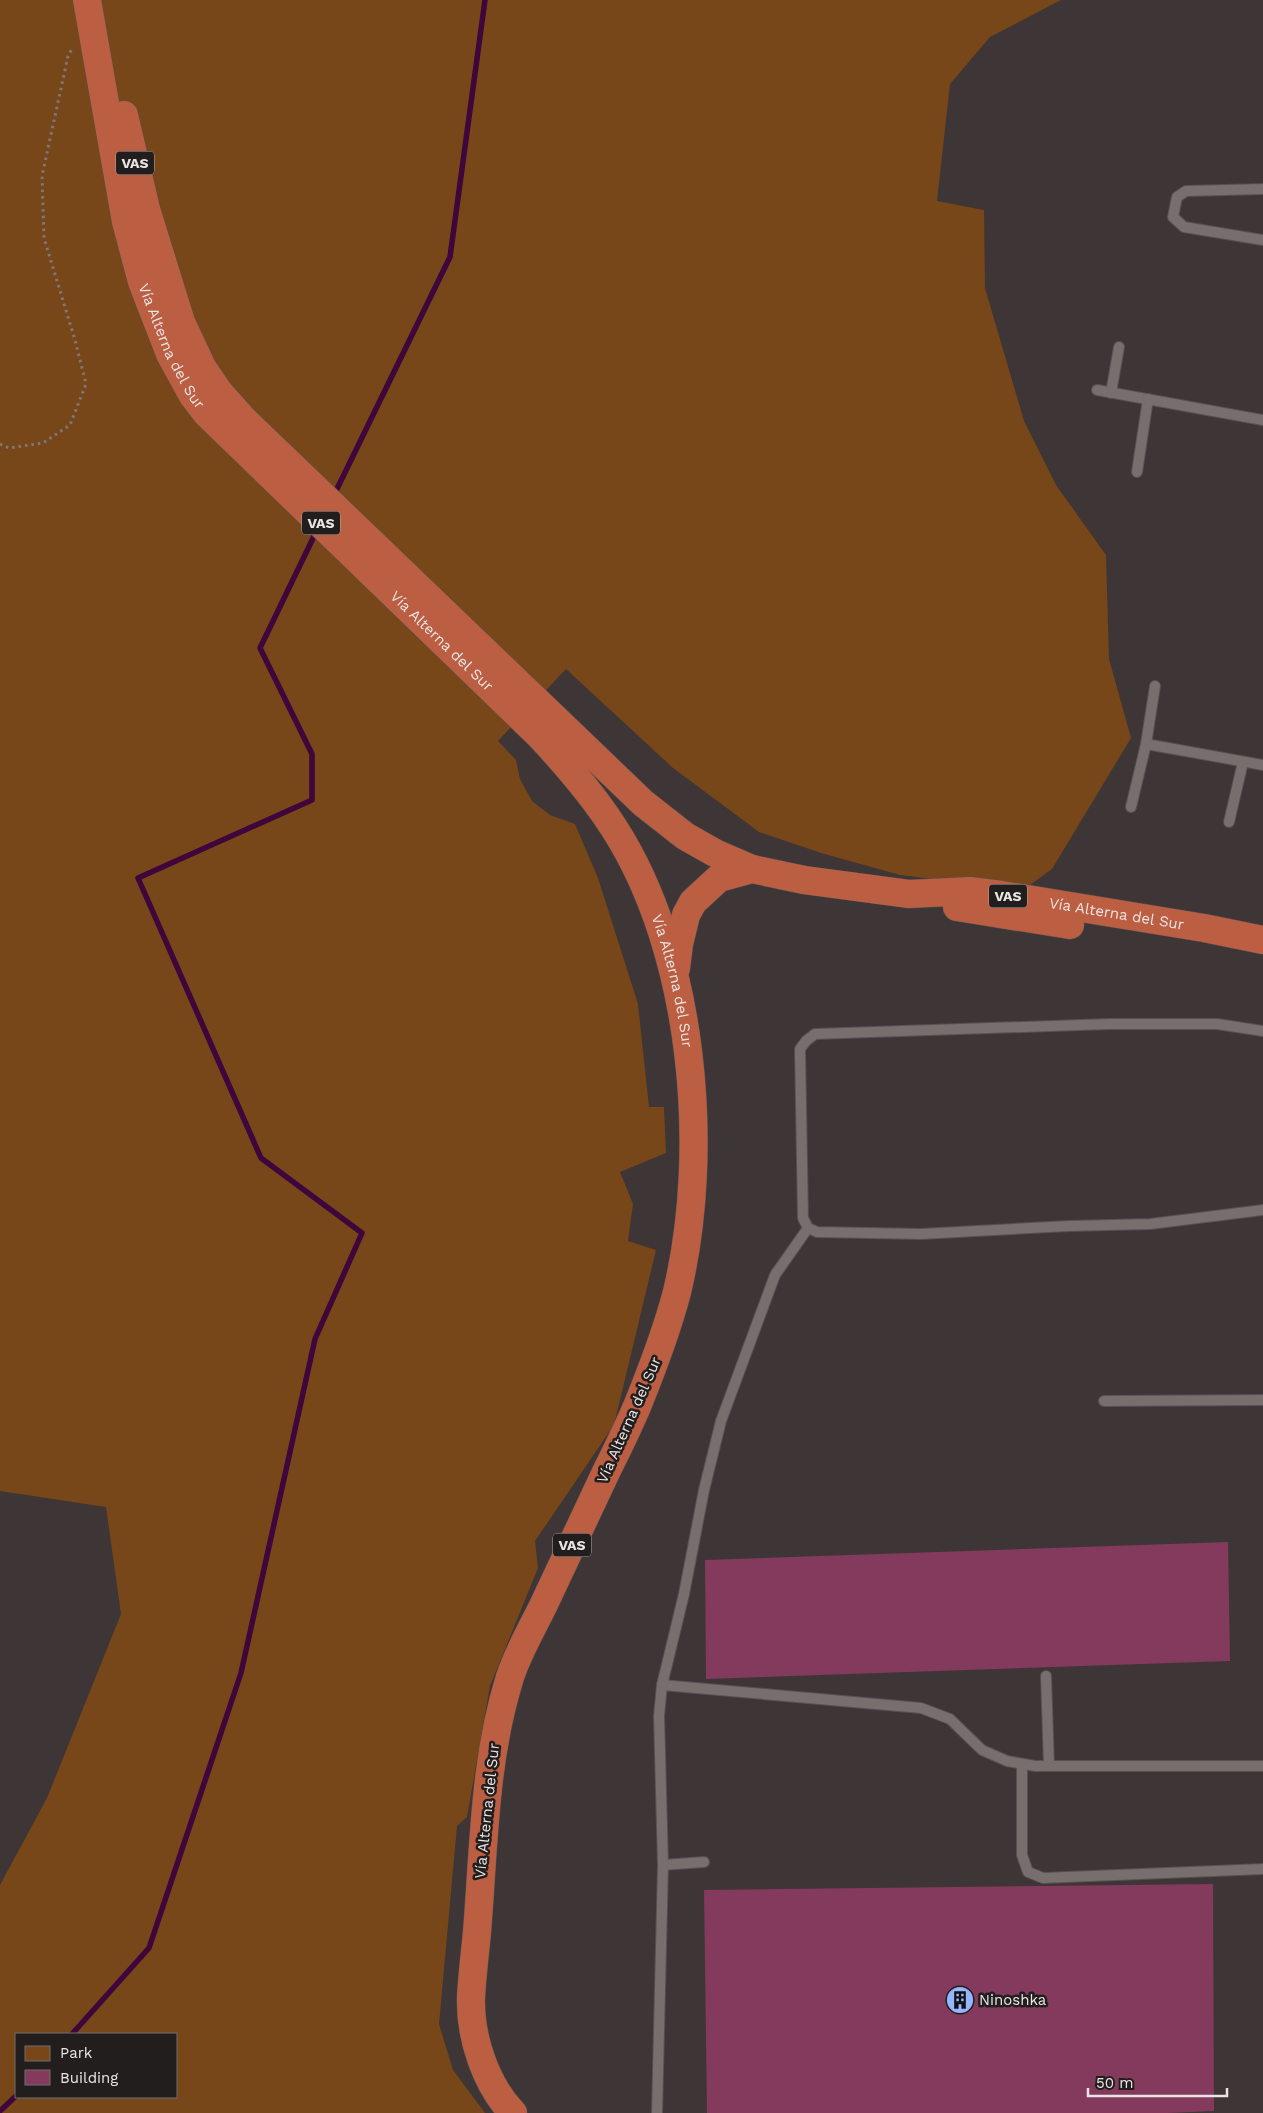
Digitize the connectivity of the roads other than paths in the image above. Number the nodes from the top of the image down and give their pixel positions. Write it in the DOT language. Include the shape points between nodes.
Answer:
graph roads {
  1 [pos="87,0"];
  2 [pos="106,0"];
  3 [pos="1263,189"];
  4 [pos="1263,240"];
  5 [pos="1119,347"];
  6 [pos="1097,390"];
  7 [pos="1111,393"];
  8 [pos="1148,399"];
  9 [pos="1263,420"];
  10 [pos="1137,472"];
  11 [pos="1155,686"];
  12 [pos="547,726"];
  13 [pos="1146,744"];
  14 [pos="1243,762"];
  15 [pos="1263,765"];
  16 [pos="1131,807"];
  17 [pos="1229,822"];
  18 [pos="752,869"];
  19 [pos="909,894"];
  20 [pos="1263,940"];
  21 [pos="1263,960"];
  22 [pos="675,974"];
  23 [pos="1263,1031"];
  24 [pos="1263,1210"];
  25 [pos="808,1228"];
  26 [pos="1263,1400"];
  27 [pos="1104,1401"];
  28 [pos="1046,1676"];
  29 [pos="662,1685"];
  30 [pos="1022,1764"];
  31 [pos="1049,1766"];
  32 [pos="1263,1766"];
  33 [pos="704,1862"];
  34 [pos="663,1865"];
  35 [pos="1263,1869"];
  36 [pos="513,2113"];
  37 [pos="657,2113"];
  1 -- 12 [label="highway, Vía Alterna del Sur / VAS" via="126,222 142,282 170,354 192,396"];
  2 -- 12 [label="highway, Vía Alterna del Sur / VAS" via="123,107 146,209 181,322 202,367 228,402"];
  3 -- 4 [label="lane" via="1186,190 1177,197 1173,217 1184,227"];
  5 -- 7 [label="lane"];
  6 -- 7 [label="lane"];
  7 -- 8 [label="lane"];
  8 -- 9 [label="lane"];
  8 -- 10 [label="lane"];
  11 -- 13 [label="lane"];
  12 -- 18 [label="highway, Vía Alterna del Sur / VAS" via="685,836"];
  12 -- 22 [label="highway, Vía Alterna del Sur / VAS" via="578,779 615,829 640,877 661,927"];
  13 -- 14 [label="lane"];
  13 -- 16 [label="lane"];
  14 -- 15 [label="lane"];
  14 -- 17 [label="lane"];
  18 -- 19 [label="highway, Vía Alterna del Sur / VAS" via="804,880"];
  18 -- 22 [label="highway" via="719,878 693,902 686,915"];
  19 -- 20 [label="highway, Vía Alterna del Sur / VAS" via="970,891 1002,894"];
  19 -- 21 [label="highway" via="944,905"];
  22 -- 36 [label="highway, Vía Alterna del Sur / VAS" via="689,1068 693,1135 687,1233 677,1291 660,1350 637,1407 510,1674 487,1784 472,2014 479,2053 502,2101"];
  23 -- 25 [label="lane" via="1217,1024 1109,1024 815,1034 800,1049 804,1218"];
  24 -- 25 [label="lane" via="1150,1224 921,1234 817,1232"];
  25 -- 29 [label="lane" via="775,1275 721,1421"];
  26 -- 27 [label="lane"];
  28 -- 31 [label="lane"];
  29 -- 30 [label="lane" via="920,1708 950,1719 982,1750"];
  29 -- 34 [label="lane" via="659,1716"];
  30 -- 31 [label="lane"];
  30 -- 35 [label="lane" via="1022,1855 1028,1872 1043,1878"];
  31 -- 32 [label="lane"];
  33 -- 34 [label="lane"];
  34 -- 37 [label="lane"];
}
